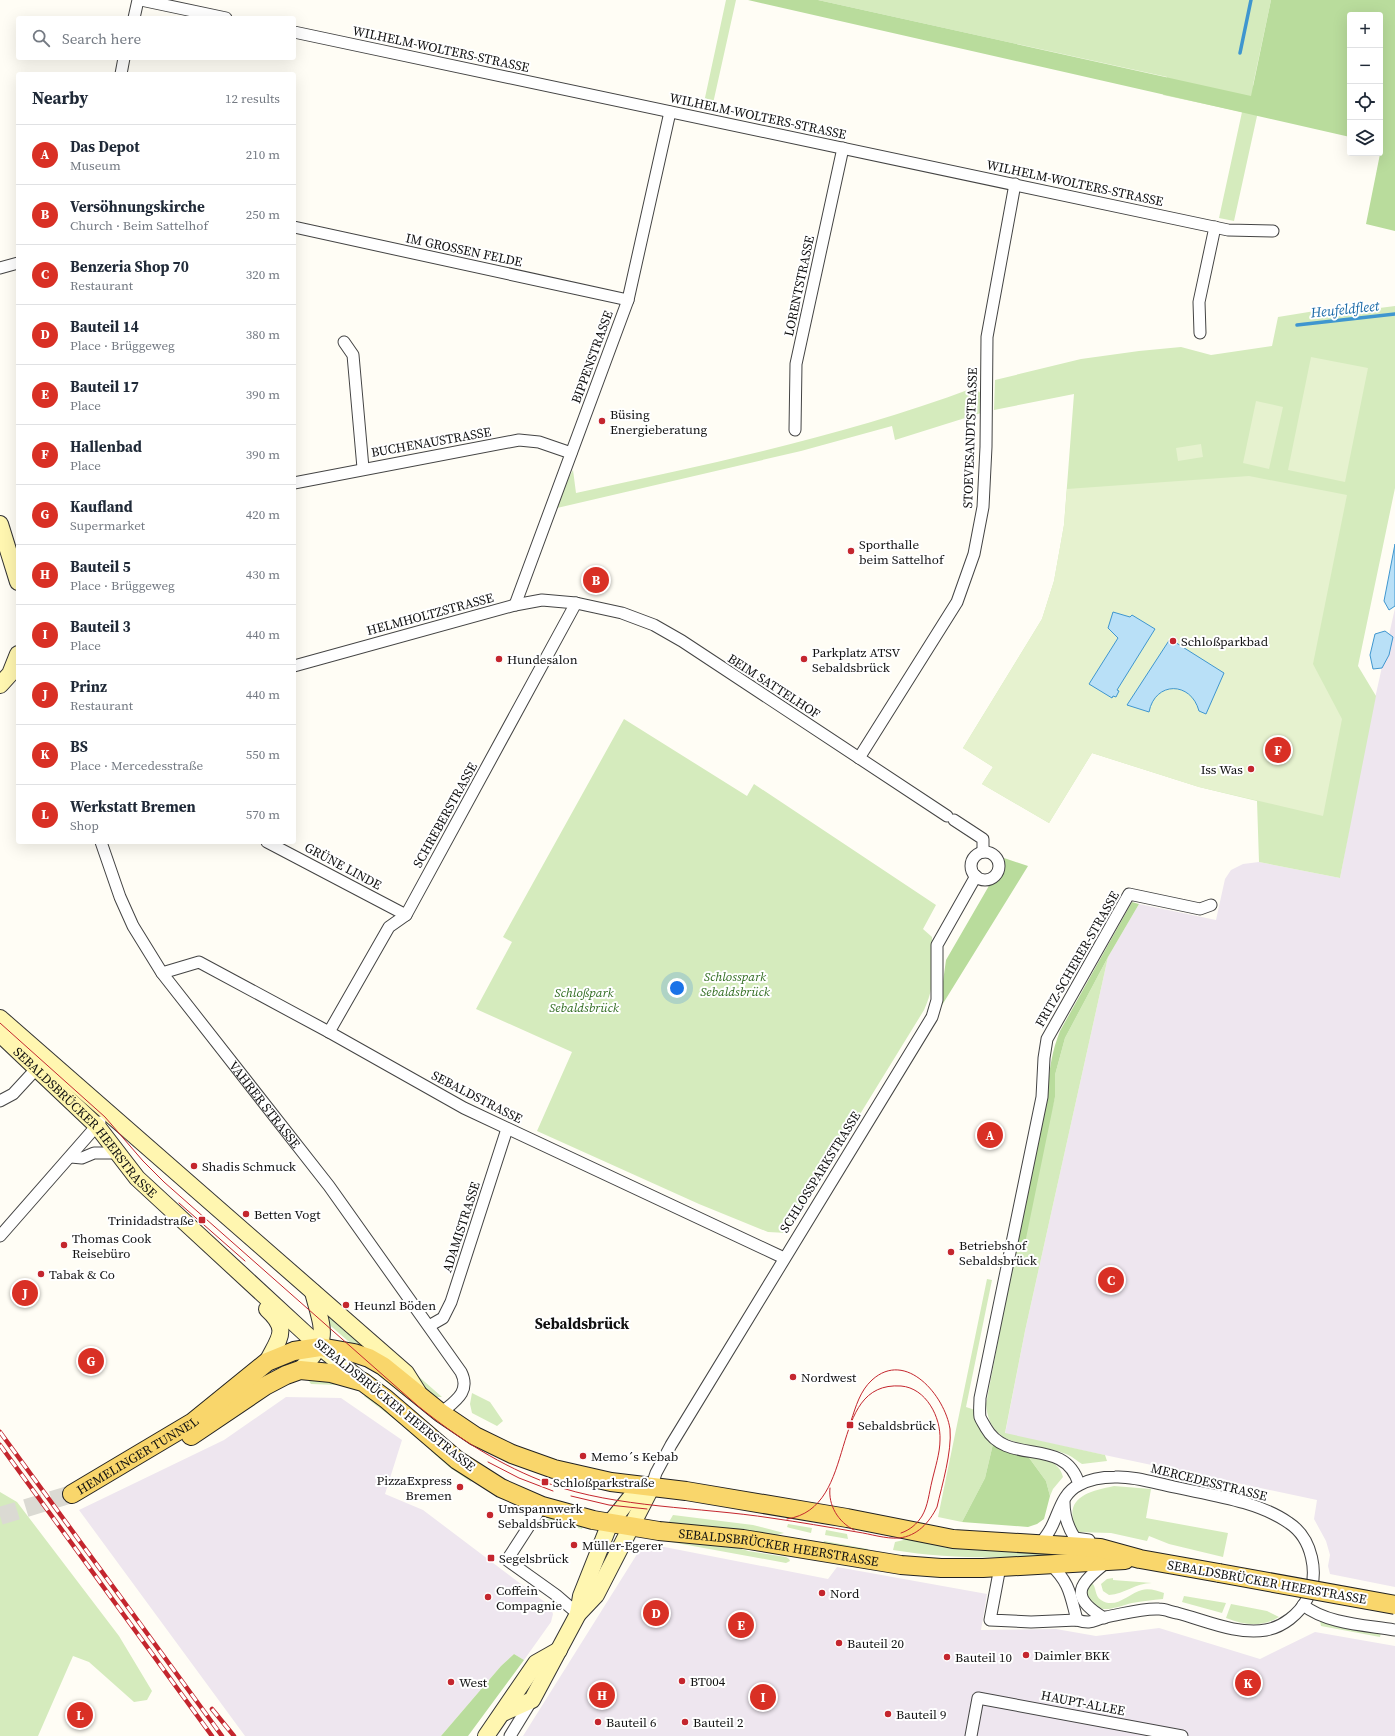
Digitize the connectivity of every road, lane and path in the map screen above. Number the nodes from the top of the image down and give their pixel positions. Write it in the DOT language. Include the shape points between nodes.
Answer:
graph roads {
  1 [pos="138,0"];
  2 [pos="141,0"];
  3 [pos="134,16"];
  4 [pos="217,16"];
  5 [pos="296,32"];
  6 [pos="124,60"];
  7 [pos="121,72"];
  8 [pos="670,112"];
  9 [pos="843,148"];
  10 [pos="1015,184"];
  11 [pos="296,227"];
  12 [pos="1215,227"];
  13 [pos="1273,231"];
  14 [pos="16,263"];
  15 [pos="0,268"];
  16 [pos="628,300"];
  17 [pos="1200,333"];
  18 [pos="344,342"];
  19 [pos="795,430"];
  20 [pos="572,453"];
  21 [pos="363,468"];
  22 [pos="296,483"];
  23 [pos="0,524"];
  24 [pos="16,576"];
  25 [pos="576,603"];
  26 [pos="515,605"];
  27 [pos="16,660"];
  28 [pos="296,665"];
  29 [pos="0,685"];
  30 [pos="859,758"];
  31 [pos="102,844"];
  32 [pos="272,844"];
  33 [pos="983,852"];
  34 [pos="976,876"];
  35 [pos="1211,905"];
  36 [pos="406,915"];
  37 [pos="162,973"];
  38 [pos="0,1018"];
  39 [pos="329,1032"];
  40 [pos="0,1034"];
  41 [pos="37,1068"];
  42 [pos="0,1101"];
  43 [pos="109,1112"];
  44 [pos="97,1126"];
  45 [pos="507,1129"];
  46 [pos="116,1153"];
  47 [pos="71,1156"];
  48 [pos="0,1237"];
  49 [pos="784,1258"];
  50 [pos="226,1262"];
  51 [pos="313,1292"];
  52 [pos="429,1326"];
  53 [pos="320,1346"];
  54 [pos="267,1362"];
  55 [pos="300,1370"];
  56 [pos="363,1382"];
  57 [pos="419,1395"];
  58 [pos="441,1413"];
  59 [pos="649,1482"];
  60 [pos="1079,1484"];
  61 [pos="1064,1499"];
  62 [pos="542,1506"];
  63 [pos="610,1523"];
  64 [pos="632,1527"];
  65 [pos="1040,1544"];
  66 [pos="1104,1555"];
  67 [pos="1050,1564"];
  68 [pos="1000,1567"];
  69 [pos="1395,1604"];
  70 [pos="1303,1605"];
  71 [pos="578,1614"];
  72 [pos="1104,1618"];
  73 [pos="1077,1620"];
  74 [pos="1395,1630"];
  75 [pos="559,1650"];
  76 [pos="532,1700"];
  77 [pos="503,1713"];
  78 [pos="486,1736"];
  79 [pos="510,1736"];
  80 [pos="971,1736"];
  81 [pos="1182,1736"];
  1 -- 3 [label="street"];
  2 -- 4 [label="street"];
  5 -- 8 [label="street, WILHELM-WOLTERS-STRASSE"];
  6 -- 7 [label="street"];
  8 -- 9 [label="street, WILHELM-WOLTERS-STRASSE"];
  8 -- 16 [label="street, BIPPENSTRASSE"];
  9 -- 10 [label="street, WILHELM-WOLTERS-STRASSE"];
  9 -- 19 [label="street, LORENTSTRASSE" via="796,364"];
  10 -- 12 [label="street, WILHELM-WOLTERS-STRASSE"];
  10 -- 30 [label="street, STOEVESANDTSTRASSE" via="987,336 983,507 974,554 958,602"];
  11 -- 16 [label="street, IM GROSSEN FELDE"];
  12 -- 13 [label="street, WILHELM-WOLTERS-STRASSE" via="1237,232"];
  12 -- 17 [label="street" via="1199,302"];
  14 -- 15 [label="street"];
  16 -- 20 [label="street, BIPPENSTRASSE"];
  18 -- 21 [label="street" via="353,355"];
  20 -- 21 [label="street, BUCHENAUSTRASSE" via="539,442 519,440"];
  20 -- 26 [label="street, BIPPENSTRASSE"];
  21 -- 22 [label="street, BUCHENAUSTRASSE"];
  23 -- 24 [label="main road"];
  25 -- 26 [label="street, HELMHOLTZSTRASSE" via="542,600"];
  25 -- 30 [label="street, BEIM SATTELHOF" via="622,613 654,625"];
  25 -- 36 [label="street, SCHREBERSTRASSE"];
  26 -- 28 [label="street, HELMHOLTZSTRASSE"];
  27 -- 29 [label="main road" via="10,674"];
  30 -- 33 [label="street, BEIM SATTELHOF" via="983,839"];
  31 -- 37 [label="street, VAHRER STRASSE" via="133,926"];
  32 -- 36 [label="street, GRÜNE LINDE"];
  33 -- 34 [label="street" via="976,855 972,862 972,870"];
  33 -- 34 [label="street" via="990,852 996,856 999,867 994,876 988,879"];
  34 -- 49 [label="street, SCHLOSSPARKSTRASSE" via="937,946 937,1000 932,1017"];
  35 -- 60 [label="street, FRITZ-SCHERER-STRASSE" via="1200,908 1129,894 1047,1039 1042,1097 980,1398 980,1418 990,1434 1003,1445 1056,1456 1075,1472"];
  36 -- 39 [label="street, SCHREBERSTRASSE" via="389,927"];
  37 -- 39 [label="street, SEBALDSTRASSE" via="199,962"];
  37 -- 52 [label="street, VAHRER STRASSE" via="329,1186"];
  38 -- 43 [label="main road, SEBALDSBRÜCKER HEERSTRASSE"];
  39 -- 45 [label="street, SEBALDSTRASSE" via="464,1108"];
  40 -- 41 [label="main road, SEBALDSBRÜCKER HEERSTRASSE"];
  41 -- 42 [label="street" via="13,1094"];
  41 -- 44 [label="main road, SEBALDSBRÜCKER HEERSTRASSE"];
  43 -- 44 [label="street"];
  43 -- 51 [label="main road, SEBALDSBRÜCKER HEERSTRASSE"];
  44 -- 46 [label="main road, SEBALDSBRÜCKER HEERSTRASSE"];
  44 -- 47 [label="street"];
  45 -- 49 [label="street, SEBALDSTRASSE"];
  45 -- 52 [label="street, ADAMISTRASSE" via="451,1302 443,1318"];
  46 -- 47 [label="street" via="94,1153 82,1158"];
  46 -- 50 [label="main road, SEBALDSBRÜCKER HEERSTRASSE" via="137,1178"];
  47 -- 48 [label="street"];
  49 -- 59 [label="street, SCHLOSSPARKSTRASSE"];
  50 -- 53 [label="main road, SEBALDSBRÜCKER HEERSTRASSE"];
  50 -- 54 [label="main road" via="233,1278 279,1321 279,1339"];
  51 -- 53 [label="main road" via="323,1328"];
  51 -- 57 [label="main road, SEBALDSBRÜCKER HEERSTRASSE" via="406,1373"];
  52 -- 58 [label="street, VAHRER STRASSE" via="465,1380 461,1394"];
  53 -- 54 [label="main road, HEMELINGER TUNNEL" via="294,1351"];
  53 -- 55 [label="main road"];
  53 -- 56 [label="main road, SEBALDSBRÜCKER HEERSTRASSE"];
  53 -- 57 [label="main road, HEMELINGER TUNNEL" via="369,1358"];
  54 -- 55 [label="main road, HEMELINGER TUNNEL" via="193,1422 72,1494 143,1466 265,1386"];
  55 -- 56 [label="main road, HEMELINGER TUNNEL" via="331,1373"];
  56 -- 62 [label="main road, SEBALDSBRÜCKER HEERSTRASSE" via="457,1460 501,1488"];
  57 -- 58 [label="main road, SEBALDSBRÜCKER HEERSTRASSE"];
  58 -- 59 [label="main road, SEBALDSBRÜCKER HEERSTRASSE" via="475,1436 512,1454 548,1467 611,1482"];
  59 -- 63 [label="main road"];
  59 -- 64 [label="main road"];
  59 -- 65 [label="main road, SEBALDSBRÜCKER HEERSTRASSE" via="686,1491 787,1507 953,1539"];
  60 -- 61 [label="street, MERCEDESSTRASSE" via="1069,1491"];
  60 -- 70 [label="street, MERCEDESSTRASSE" via="1097,1478 1117,1476 1146,1481 1268,1511 1291,1523 1308,1544 1313,1561 1309,1595"];
  61 -- 65 [label="street, MERCEDESSTRASSE" via="1050,1530"];
  61 -- 66 [label="street" via="1064,1513 1074,1538 1095,1541"];
  62 -- 63 [label="main road, SEBALDSBRÜCKER HEERSTRASSE"];
  62 -- 71 [label="street" via="507,1560"];
  63 -- 64 [label="main road, SEBALDSBRÜCKER HEERSTRASSE"];
  63 -- 71 [label="main road" via="581,1596"];
  64 -- 68 [label="main road, SEBALDSBRÜCKER HEERSTRASSE" via="743,1538 901,1565 941,1568"];
  64 -- 71 [label="main road" via="596,1595"];
  65 -- 66 [label="main road, SEBALDSBRÜCKER HEERSTRASSE"];
  66 -- 67 [label="main road, SEBALDSBRÜCKER HEERSTRASSE"];
  66 -- 69 [label="main road, SEBALDSBRÜCKER HEERSTRASSE, bridge" via="1140,1559"];
  66 -- 72 [label="street" via="1084,1580 1081,1590 1083,1601"];
  67 -- 68 [label="main road, SEBALDSBRÜCKER HEERSTRASSE"];
  67 -- 73 [label="street" via="1067,1583"];
  68 -- 73 [label="street, MERCEDESSTRASSE" via="990,1620"];
  70 -- 72 [label="street, MERCEDESSTRASSE" via="1289,1620 1266,1630 1222,1626 1160,1609"];
  70 -- 74 [label="street" via="1314,1613 1329,1618"];
  71 -- 75 [label="main road"];
  72 -- 73 [label="street, MERCEDESSTRASSE" via="1086,1623"];
  75 -- 76 [label="main road"];
  75 -- 77 [label="main road" via="536,1663"];
  76 -- 77 [label="main road"];
  76 -- 79 [label="street"];
  77 -- 78 [label="main road"];
  80 -- 81 [label="street, HAUPT-ALLEE" via="978,1698"];
}
